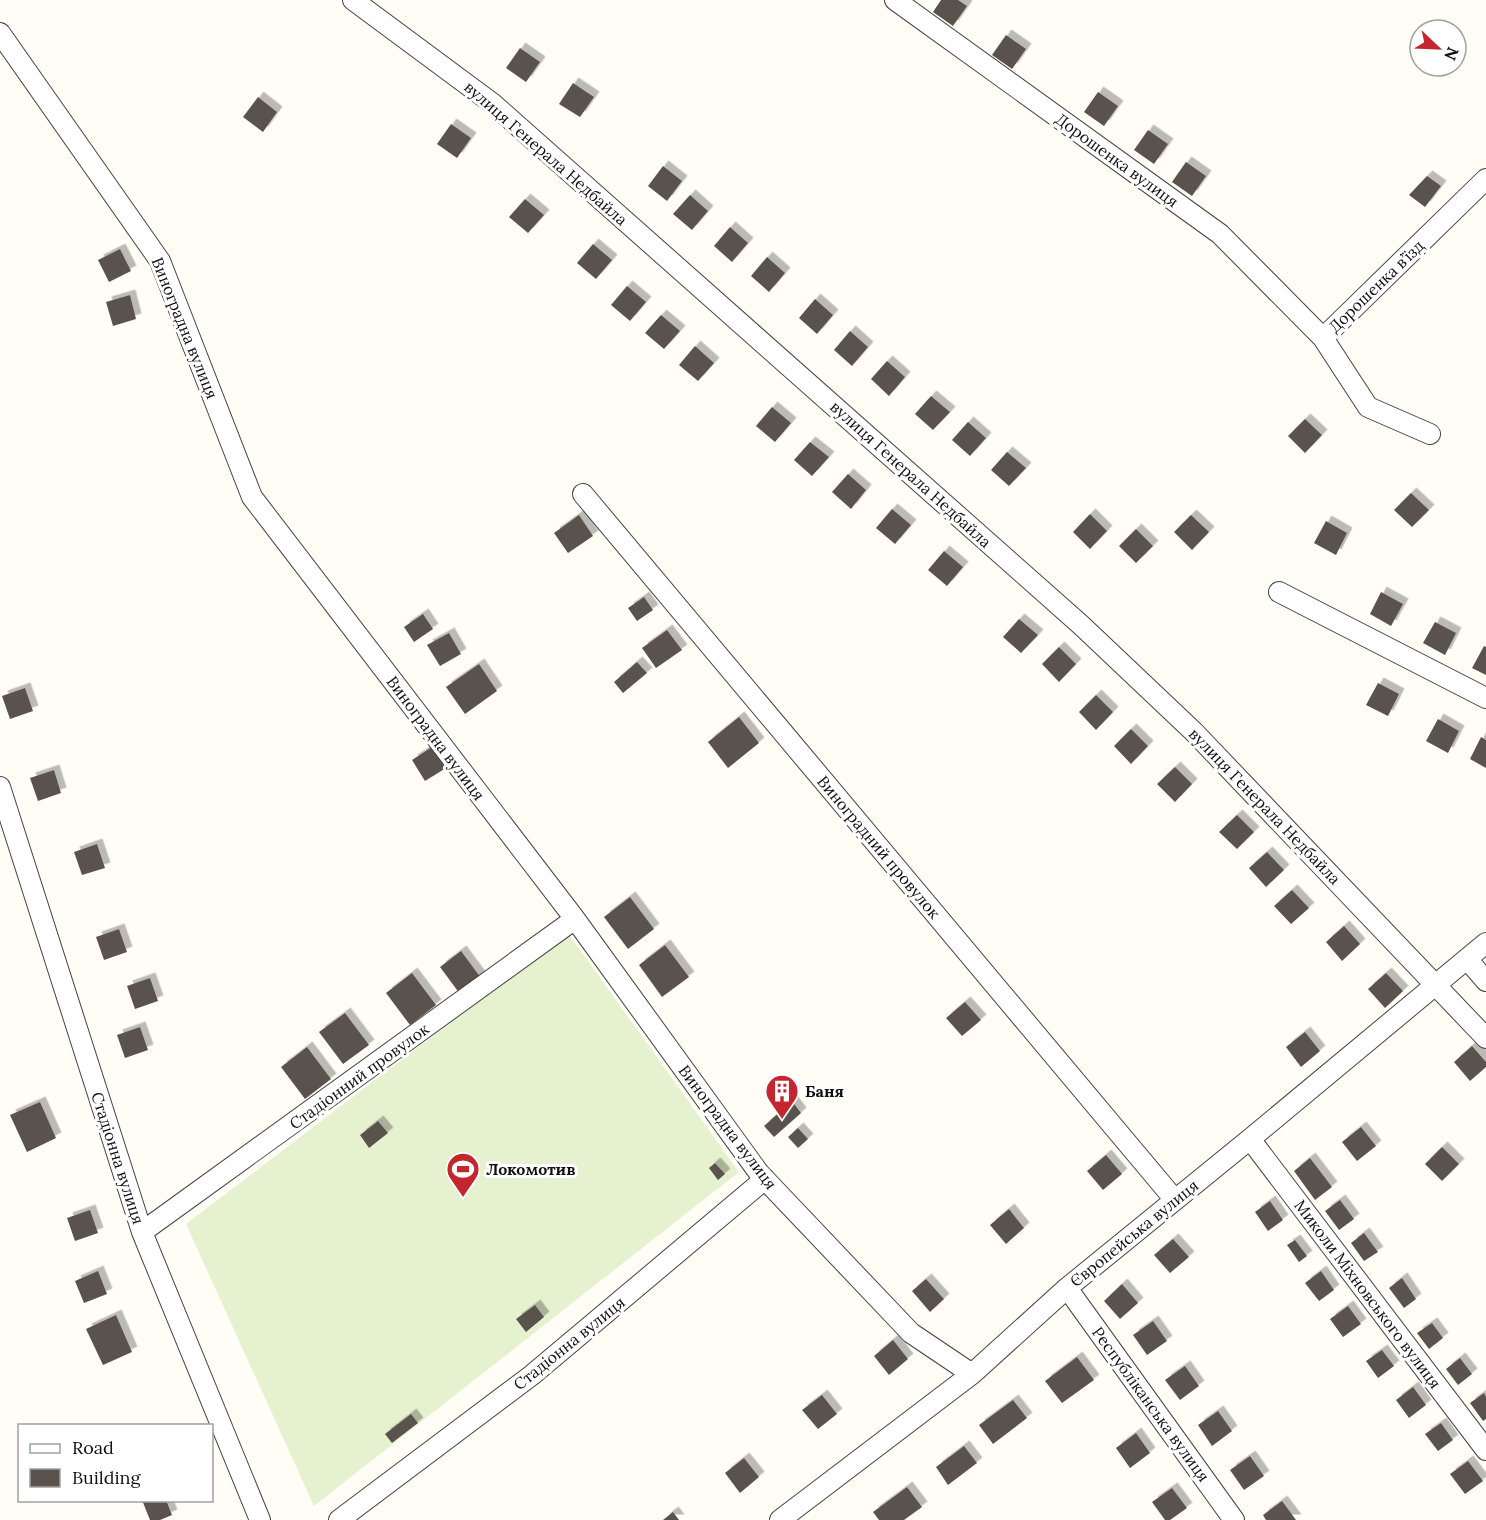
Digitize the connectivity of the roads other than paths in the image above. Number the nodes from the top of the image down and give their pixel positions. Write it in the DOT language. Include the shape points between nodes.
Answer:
graph roads {
  1 [pos="353,0"];
  2 [pos="895,0"];
  3 [pos="0,33"];
  4 [pos="1486,179"];
  5 [pos="1323,338"];
  6 [pos="1430,434"];
  7 [pos="583,494"];
  8 [pos="1279,592"];
  9 [pos="1486,698"];
  10 [pos="0,786"];
  11 [pos="575,919"];
  12 [pos="1486,944"];
  13 [pos="1467,959"];
  14 [pos="1486,981"];
  15 [pos="1436,984"];
  16 [pos="1486,1038"];
  17 [pos="1250,1139"];
  18 [pos="765,1179"];
  19 [pos="1175,1200"];
  20 [pos="142,1232"];
  21 [pos="1067,1288"];
  22 [pos="972,1374"];
  23 [pos="1486,1450"];
  24 [pos="260,1520"];
  25 [pos="339,1520"];
  26 [pos="780,1520"];
  27 [pos="1234,1520"];
  1 -- 15 [label="street, вулиця Генерала Недбайла" via="492,103 1081,625 1194,732"];
  2 -- 5 [label="street, Дорошенка вулиця" via="1220,234"];
  3 -- 11 [label="street, Виноградна вулиця" via="160,261 252,497"];
  4 -- 5 [label="street, Дорошенка в’їзд"];
  5 -- 6 [label="street, Дорошенка в’їзд" via="1368,407"];
  7 -- 19 [label="street, Виноградний провулок"];
  8 -- 9 [label="street"];
  10 -- 20 [label="street, Стадіонна вулиця"];
  11 -- 18 [label="street, Виноградна вулиця"];
  11 -- 20 [label="street, Стадіонний провулок"];
  12 -- 13 [label="street, Європейська вулиця"];
  13 -- 14 [label="street"];
  13 -- 15 [label="street, Європейська вулиця"];
  15 -- 16 [label="street, вулиця Генерала Недбайла"];
  15 -- 17 [label="street, Європейська вулиця"];
  17 -- 19 [label="street, Європейська вулиця"];
  17 -- 23 [label="street, Миколи Міхновського вулиця"];
  18 -- 22 [label="street, Виноградна вулиця" via="911,1333"];
  18 -- 25 [label="street, Стадіонна вулиця" via="532,1375"];
  19 -- 21 [label="street, Європейська вулиця"];
  20 -- 24 [label="street, Стадіонна вулиця"];
  21 -- 22 [label="street, Європейська вулиця"];
  21 -- 27 [label="street, Республіканська вулиця"];
  22 -- 26 [label="street, Європейська вулиця"];
}
